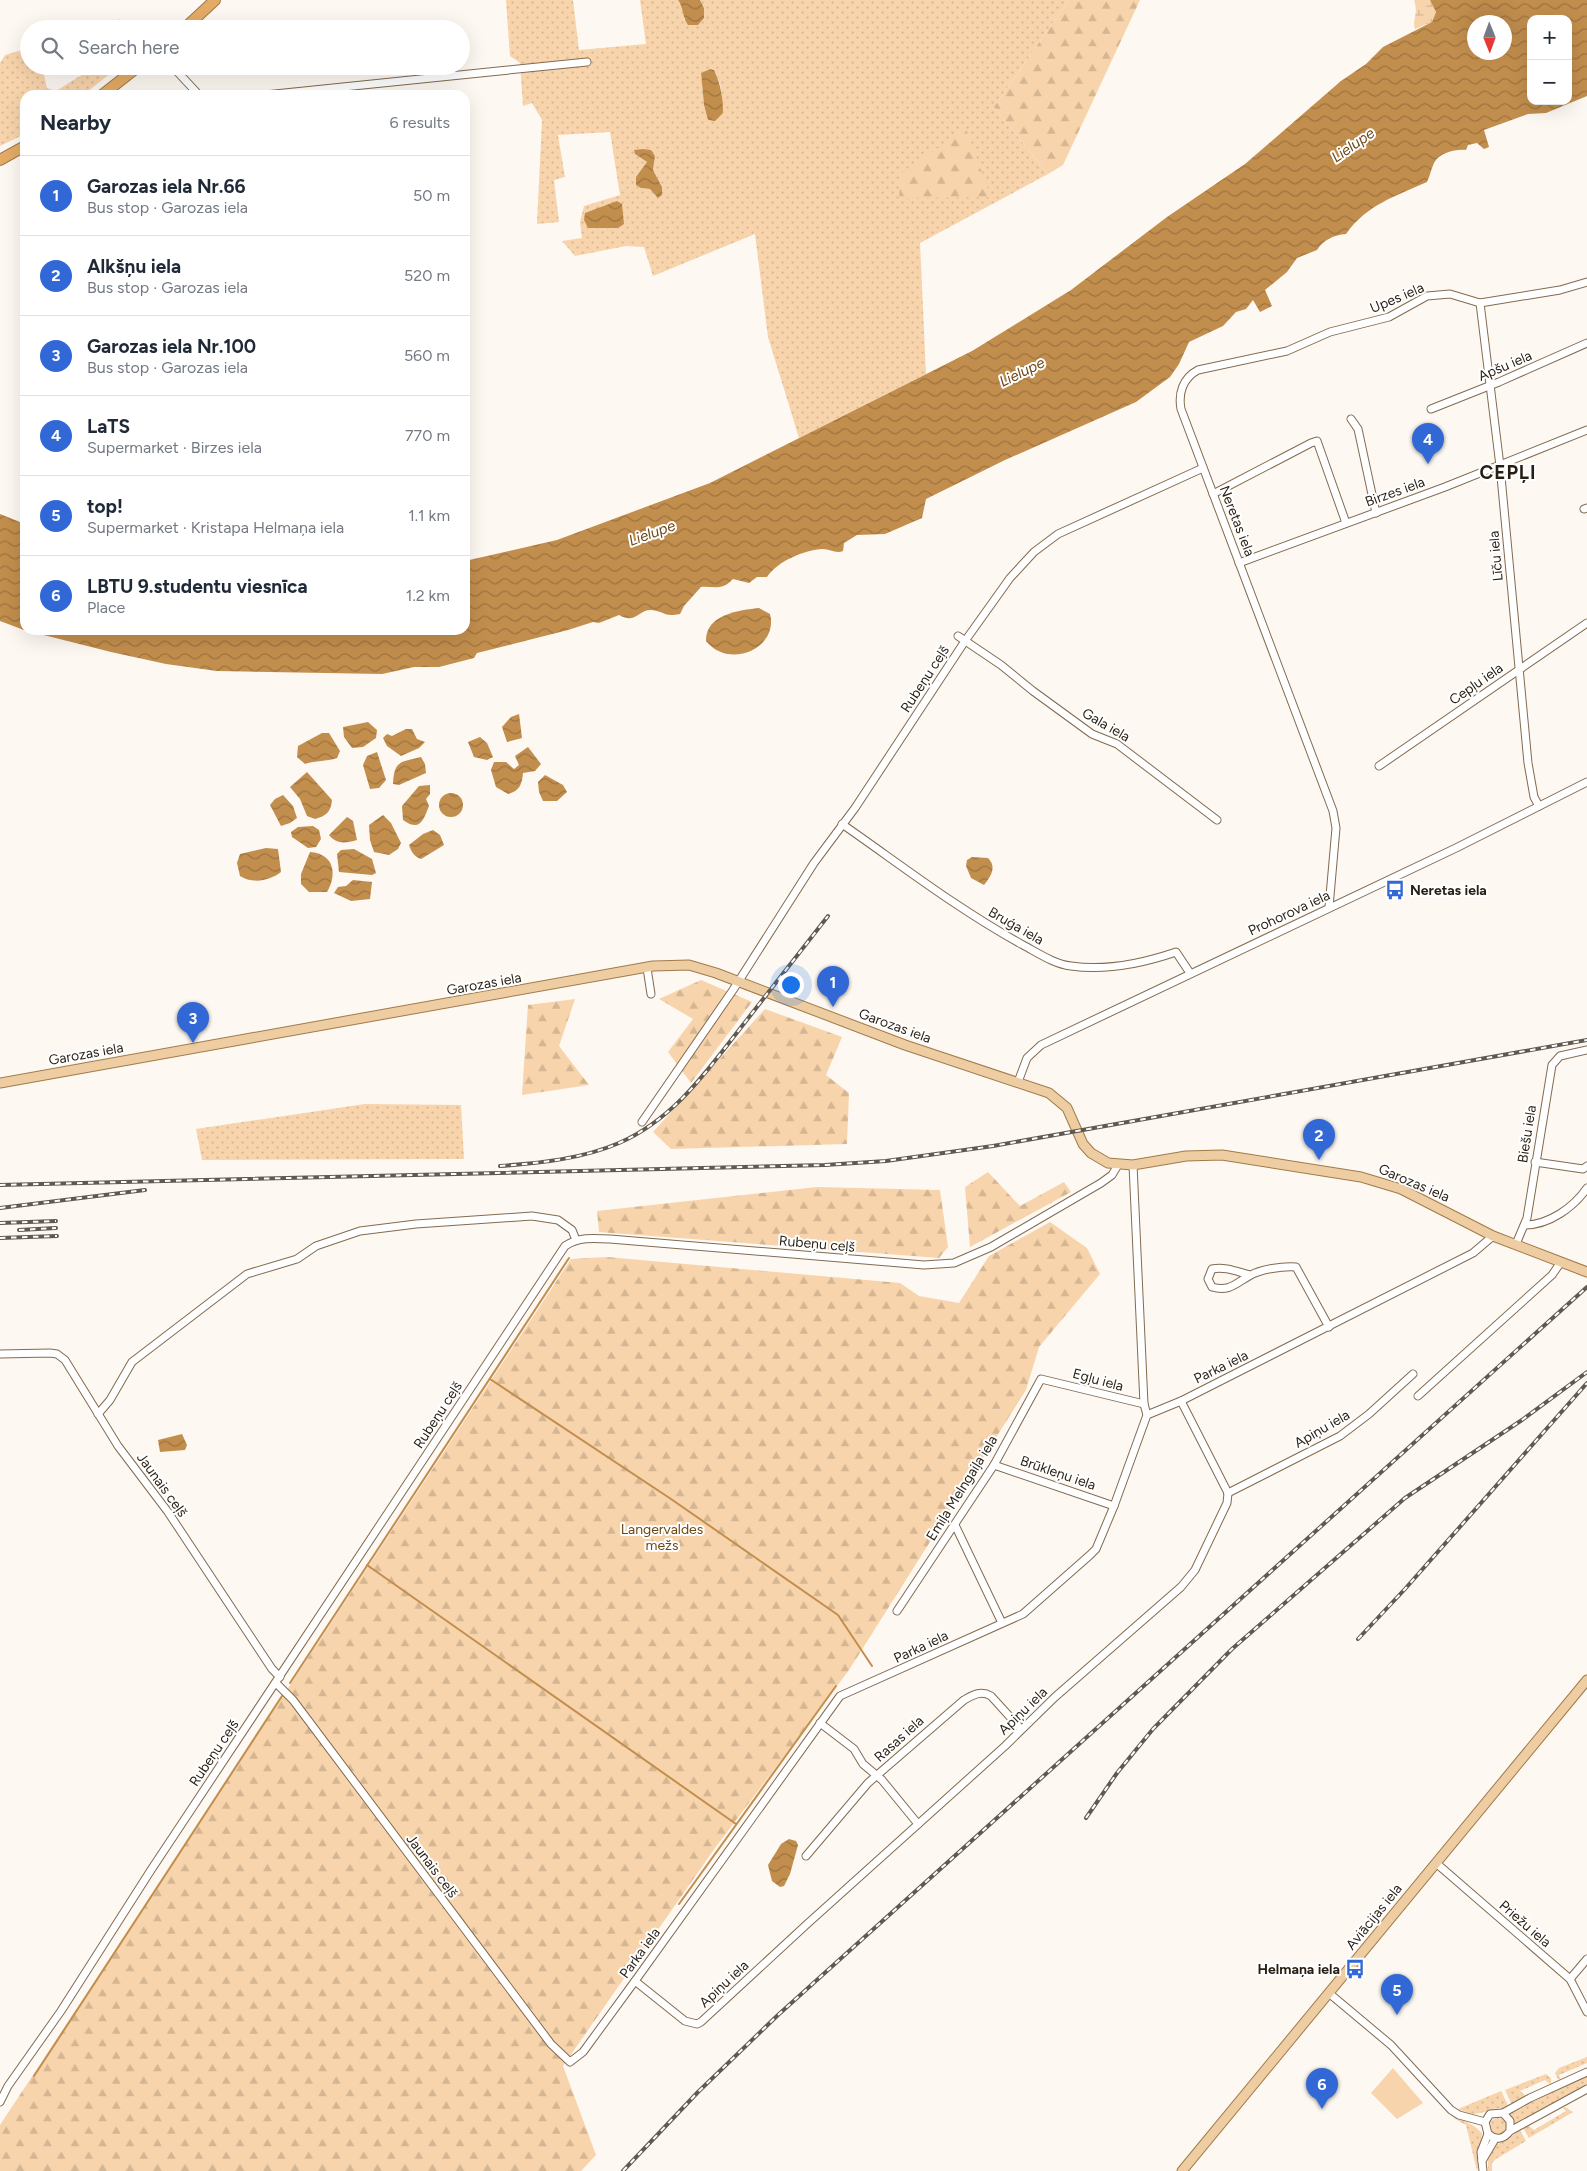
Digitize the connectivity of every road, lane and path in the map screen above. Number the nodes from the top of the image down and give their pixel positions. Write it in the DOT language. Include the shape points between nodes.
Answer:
graph roads {
  1 [pos="215,0"];
  2 [pos="194,20"];
  3 [pos="587,62"];
  4 [pos="470,74"];
  5 [pos="128,75"];
  6 [pos="181,75"];
  7 [pos="460,75"];
  8 [pos="108,90"];
  9 [pos="195,90"];
  10 [pos="314,90"];
  11 [pos="20,149"];
  12 [pos="0,160"];
  13 [pos="1587,282"];
  14 [pos="1480,303"];
  15 [pos="1587,343"];
  16 [pos="1191,375"];
  17 [pos="1490,385"];
  18 [pos="1431,409"];
  19 [pos="1351,419"];
  20 [pos="1587,430"];
  21 [pos="1500,466"];
  22 [pos="1203,468"];
  23 [pos="1213,494"];
  24 [pos="1376,513"];
  25 [pos="1346,523"];
  26 [pos="1239,563"];
  27 [pos="1587,623"];
  28 [pos="961,638"];
  29 [pos="1519,669"];
  30 [pos="1378,766"];
  31 [pos="1587,782"];
  32 [pos="1539,806"];
  33 [pos="1217,820"];
  34 [pos="842,824"];
  35 [pos="1329,907"];
  36 [pos="647,968"];
  37 [pos="1190,973"];
  38 [pos="738,981"];
  39 [pos="651,994"];
  40 [pos="1587,1050"];
  41 [pos="1018,1082"];
  42 [pos="0,1083"];
  43 [pos="642,1122"];
  44 [pos="1536,1162"];
  45 [pos="1133,1164"];
  46 [pos="1118,1165"];
  47 [pos="1586,1169"];
  48 [pos="1587,1188"];
  49 [pos="1525,1225"];
  50 [pos="1493,1236"];
  51 [pos="576,1240"];
  52 [pos="1516,1244"];
  53 [pos="1561,1262"];
  54 [pos="1587,1272"];
  55 [pos="1250,1275"];
  56 [pos="1329,1327"];
  57 [pos="0,1354"];
  58 [pos="1413,1374"];
  59 [pos="1045,1379"];
  60 [pos="1418,1396"];
  61 [pos="1181,1400"];
  62 [pos="1144,1404"];
  63 [pos="98,1414"];
  64 [pos="1147,1415"];
  65 [pos="994,1465"];
  66 [pos="1228,1493"];
  67 [pos="1114,1506"];
  68 [pos="955,1525"];
  69 [pos="897,1611"];
  70 [pos="1002,1623"];
  71 [pos="278,1680"];
  72 [pos="1587,1680"];
  73 [pos="820,1723"];
  74 [pos="1021,1729"];
  75 [pos="876,1776"];
  76 [pos="918,1824"];
  77 [pos="806,1856"];
  78 [pos="1436,1864"];
  79 [pos="1587,1959"];
  80 [pos="1570,1979"];
  81 [pos="635,1982"];
  82 [pos="1330,1994"];
  83 [pos="1587,2012"];
  84 [pos="570,2062"];
  85 [pos="1587,2072"];
  86 [pos="8,2086"];
  87 [pos="1587,2089"];
  88 [pos="0,2092"];
  89 [pos="0,2102"];
  90 [pos="1503,2113"];
  91 [pos="1485,2122"];
  92 [pos="1510,2131"];
  93 [pos="1488,2134"];
  94 [pos="1495,2139"];
  95 [pos="1482,2162"];
  96 [pos="1182,2171"];
  97 [pos="1483,2171"];
  1 -- 2 [label="highway"];
  3 -- 4 [label="street"];
  5 -- 8 [label="highway"];
  6 -- 9 [label="street"];
  7 -- 10 [label="street"];
  11 -- 12 [label="highway"];
  13 -- 14 [label="street, Upes iela" via="1560,290"];
  14 -- 16 [label="street, Upes iela" via="1450,294 1427,296 1389,317 1330,332 1287,351 1208,367"];
  14 -- 17 [label="street, Līču iela"];
  15 -- 17 [label="street, Apšu iela"];
  16 -- 22 [label="street, Neretas iela" via="1182,388 1180,405"];
  17 -- 18 [label="street, Apšu iela"];
  17 -- 21 [label="street, Līču iela"];
  19 -- 24 [label="street" via="1358,429"];
  20 -- 21 [label="street, Birzes iela"];
  21 -- 24 [label="street, Birzes iela"];
  21 -- 29 [label="street, Līču iela"];
  22 -- 23 [label="street, Neretas iela"];
  22 -- 28 [label="street, Rubeņu ceļš" via="1044,543 1010,578"];
  23 -- 25 [label="street" via="1317,442"];
  23 -- 26 [label="street, Neretas iela"];
  24 -- 25 [label="street, Birzes iela"];
  25 -- 26 [label="street, Birzes iela"];
  26 -- 35 [label="street, Neretas iela" via="1333,811 1336,828"];
  27 -- 29 [label="street, Cepļu iela"];
  28 -- 33 [label="street, Gala iela" via="1092,734 1117,744"];
  28 -- 34 [label="street, Rubeņu ceļš" via="876,778"];
  29 -- 30 [label="street, Cepļu iela"];
  29 -- 32 [label="street, Līču iela" via="1528,763 1534,797"];
  31 -- 32 [label="street, Prohorova iela"];
  32 -- 35 [label="street, Prohorova iela"];
  34 -- 37 [label="street, Bruģa iela" via="983,922 1053,962 1072,966 1123,966 1176,952"];
  34 -- 38 [label="street, Rubeņu ceļš"];
  35 -- 37 [label="street, Prohorova iela"];
  36 -- 38 [label="main road, Garozas iela" via="674,964 689,966"];
  36 -- 39 [label="street"];
  36 -- 42 [label="main road, Garozas iela"];
  37 -- 41 [label="street, Prohorova iela" via="1037,1048 1027,1058"];
  38 -- 41 [label="main road, Garozas iela" via="905,1045"];
  38 -- 43 [label="street, Rubeņu ceļš"];
  40 -- 44 [label="street, Biešu iela" via="1560,1056 1552,1065"];
  41 -- 46 [label="main road, Garozas iela" via="1058,1098 1069,1111 1091,1154"];
  44 -- 47 [label="street"];
  44 -- 49 [label="street, Biešu iela"];
  45 -- 46 [label="main road, Garozas iela"];
  45 -- 50 [label="main road, Garozas iela" via="1186,1156 1222,1155 1344,1173 1401,1189"];
  45 -- 62 [label="street"];
  46 -- 51 [label="street, Rubeņu ceļš" via="1108,1178 1043,1218 975,1255 947,1264 610,1239"];
  48 -- 49 [label="street" via="1569,1207 1546,1221"];
  49 -- 52 [label="street, Biešu iela"];
  50 -- 52 [label="main road, Garozas iela"];
  50 -- 56 [label="street, Parka iela" via="1473,1254"];
  51 -- 63 [label="street" via="572,1230 558,1220 532,1216 360,1231 316,1246 297,1259 247,1274 132,1362"];
  51 -- 71 [label="street, Rubeņu ceļš" via="565,1246 557,1257"];
  52 -- 53 [label="main road, Garozas iela"];
  53 -- 54 [label="main road, Garozas iela"];
  53 -- 60 [label="street" via="1552,1275"];
  55 -- 55 [label="street" via="1228,1289 1212,1287 1208,1279 1212,1269 1216,1268"];
  55 -- 56 [label="street" via="1286,1266 1296,1267"];
  56 -- 61 [label="street, Parka iela"];
  57 -- 63 [label="street, Jaunais ceļš" via="58,1354 66,1360"];
  58 -- 66 [label="street, Apiņu iela" via="1340,1436"];
  59 -- 62 [label="street, Egļu iela"];
  59 -- 65 [label="street, Emiļa Melngaiļa iela" via="1038,1382"];
  61 -- 64 [label="street, Parka iela"];
  61 -- 66 [label="street"];
  62 -- 64 [label="street"];
  63 -- 71 [label="street, Jaunais ceļš" via="168,1512"];
  64 -- 67 [label="street, Parka iela"];
  65 -- 67 [label="street, Brūkleņu iela"];
  65 -- 68 [label="street, Emiļa Melngaiļa iela"];
  66 -- 74 [label="street, Apiņu iela" via="1227,1503 1195,1570"];
  67 -- 70 [label="street, Parka iela" via="1090,1556 1028,1610"];
  68 -- 69 [label="street, Emiļa Melngaiļa iela"];
  68 -- 70 [label="street"];
  70 -- 73 [label="street, Parka iela" via="840,1696"];
  71 -- 84 [label="street, Jaunais ceļš" via="546,2038"];
  71 -- 86 [label="street, Rubeņu ceļš" via="56,2019"];
  72 -- 78 [label="main road, Aviācijas iela"];
  73 -- 75 [label="street" via="854,1749"];
  73 -- 81 [label="street, Parka iela"];
  74 -- 75 [label="street, Rasas iela" via="991,1696 978,1693 952,1709"];
  74 -- 76 [label="street, Apiņu iela"];
  75 -- 76 [label="street"];
  75 -- 77 [label="street, Rasas iela"];
  76 -- 81 [label="street, Apiņu iela" via="701,2022 685,2021"];
  78 -- 80 [label="street, Priežu iela"];
  78 -- 82 [label="main road, Aviācijas iela"];
  79 -- 80 [label="street"];
  80 -- 83 [label="street, Priežu iela"];
  81 -- 84 [label="street, Parka iela" via="583,2052"];
  82 -- 91 [label="street" via="1392,2045 1451,2110 1459,2116"];
  82 -- 96 [label="main road, Aviācijas iela"];
  85 -- 90 [label="street"];
  86 -- 88 [label="street, Rubeņu ceļš"];
  86 -- 89 [label="street, Rubeņu ceļš"];
  87 -- 92 [label="street"];
  90 -- 91 [label="street" via="1494,2112"];
  90 -- 92 [label="street" via="1510,2121"];
  91 -- 93 [label="street"];
  92 -- 94 [label="street" via="1501,2139"];
  93 -- 94 [label="street"];
  93 -- 95 [label="street" via="1481,2152"];
  94 -- 95 [label="street"];
  95 -- 97 [label="street"];
}
